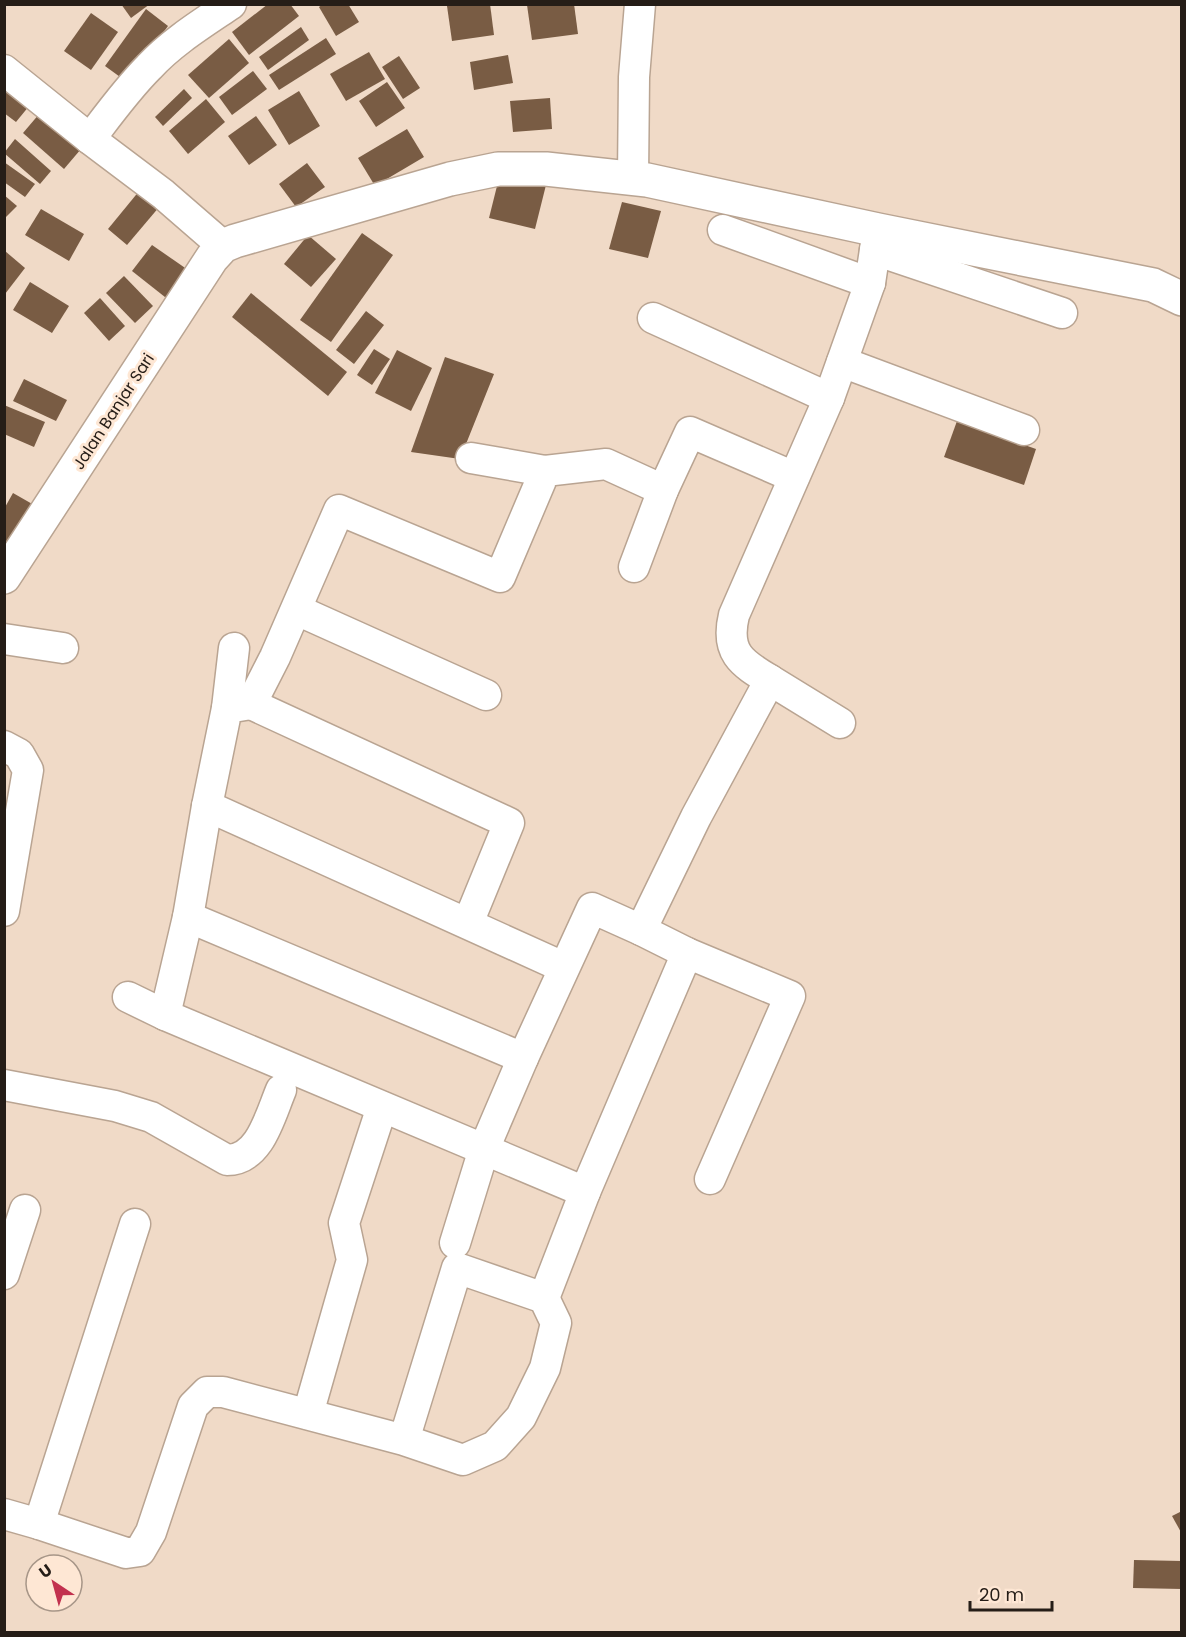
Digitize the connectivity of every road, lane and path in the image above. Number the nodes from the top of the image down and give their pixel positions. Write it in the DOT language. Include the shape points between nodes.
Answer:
graph roads {
  1 [pos="231,4"];
  2 [pos="640,4"];
  3 [pos="4,70"];
  4 [pos="90,140"];
  5 [pos="633,178"];
  6 [pos="723,230"];
  7 [pos="877,240"];
  8 [pos="223,246"];
  9 [pos="870,283"];
  10 [pos="1182,299"];
  11 [pos="1062,313"];
  12 [pos="653,318"];
  13 [pos="842,362"];
  14 [pos="829,398"];
  15 [pos="1024,430"];
  16 [pos="471,458"];
  17 [pos="545,471"];
  18 [pos="794,477"];
  19 [pos="663,490"];
  20 [pos="634,567"];
  21 [pos="4,577"];
  22 [pos="297,609"];
  23 [pos="4,639"];
  24 [pos="63,648"];
  25 [pos="234,648"];
  26 [pos="770,680"];
  27 [pos="486,695"];
  28 [pos="239,706"];
  29 [pos="840,723"];
  30 [pos="4,746"];
  31 [pos="207,806"];
  32 [pos="8,862"];
  33 [pos="4,911"];
  34 [pos="188,917"];
  35 [pos="468,923"];
  36 [pos="641,930"];
  37 [pos="687,953"];
  38 [pos="563,967"];
  39 [pos="128,997"];
  40 [pos="165,1015"];
  41 [pos="523,1058"];
  42 [pos="4,1085"];
  43 [pos="281,1090"];
  44 [pos="382,1107"];
  45 [pos="484,1149"];
  46 [pos="710,1179"];
  47 [pos="585,1192"];
  48 [pos="25,1210"];
  49 [pos="135,1224"];
  50 [pos="455,1243"];
  51 [pos="4,1274"];
  52 [pos="544,1298"];
  53 [pos="308,1414"];
  54 [pos="404,1440"];
  55 [pos="4,1514"];
  56 [pos="39,1524"];
  1 -- 4 [label="street" via="151,65"];
  2 -- 5 [label="street" via="634,76"];
  3 -- 4 [label="street"];
  4 -- 8 [label="street" via="163,194"];
  5 -- 7 [label="street"];
  5 -- 8 [label="street" via="546,169 498,169"];
  6 -- 9 [label="street"];
  7 -- 9 [label="street"];
  7 -- 10 [label="street" via="1153,285"];
  7 -- 11 [label="street"];
  8 -- 21 [label="street, Jalan Banjar Sari"];
  9 -- 13 [label="street"];
  12 -- 14 [label="street"];
  13 -- 14 [label="street"];
  13 -- 15 [label="street"];
  14 -- 18 [label="street"];
  16 -- 17 [label="street"];
  17 -- 19 [label="street" via="606,464"];
  17 -- 22 [label="street" via="500,577 339,510"];
  18 -- 19 [label="street" via="690,432"];
  18 -- 26 [label="street" via="730,632 734,649 745,665"];
  19 -- 20 [label="street"];
  22 -- 27 [label="street"];
  22 -- 28 [label="street"];
  23 -- 24 [label="street"];
  25 -- 28 [label="street"];
  26 -- 29 [label="street"];
  26 -- 36 [label="street"];
  28 -- 31 [label="street"];
  28 -- 35 [label="street" via="509,824"];
  30 -- 32 [label="street" via="19,754 28,770"];
  31 -- 34 [label="street"];
  31 -- 35 [label="street"];
  32 -- 33 [label="street"];
  34 -- 40 [label="street"];
  34 -- 41 [label="street"];
  35 -- 38 [label="street"];
  36 -- 37 [label="street"];
  36 -- 38 [label="street" via="592,908"];
  37 -- 46 [label="street" via="790,996"];
  37 -- 47 [label="street"];
  38 -- 41 [label="street"];
  39 -- 40 [label="street"];
  40 -- 44 [label="street"];
  41 -- 45 [label="street"];
  42 -- 43 [label="street" via="115,1106 151,1117 227,1160 238,1160 250,1153"];
  44 -- 45 [label="street"];
  44 -- 53 [label="street" via="344,1223 352,1260"];
  45 -- 47 [label="street"];
  45 -- 50 [label="street"];
  47 -- 52 [label="street"];
  48 -- 51 [label="street"];
  49 -- 56 [label="street"];
  52 -- 54 [label="street" via="556,1323 545,1368 521,1418 495,1446 463,1460"];
  52 -- 54 [label="street" via="458,1268"];
  53 -- 54 [label="street"];
  53 -- 56 [label="street" via="223,1392 207,1392 193,1406 152,1532 140,1551 126,1553"];
  55 -- 56 [label="street"];
}
